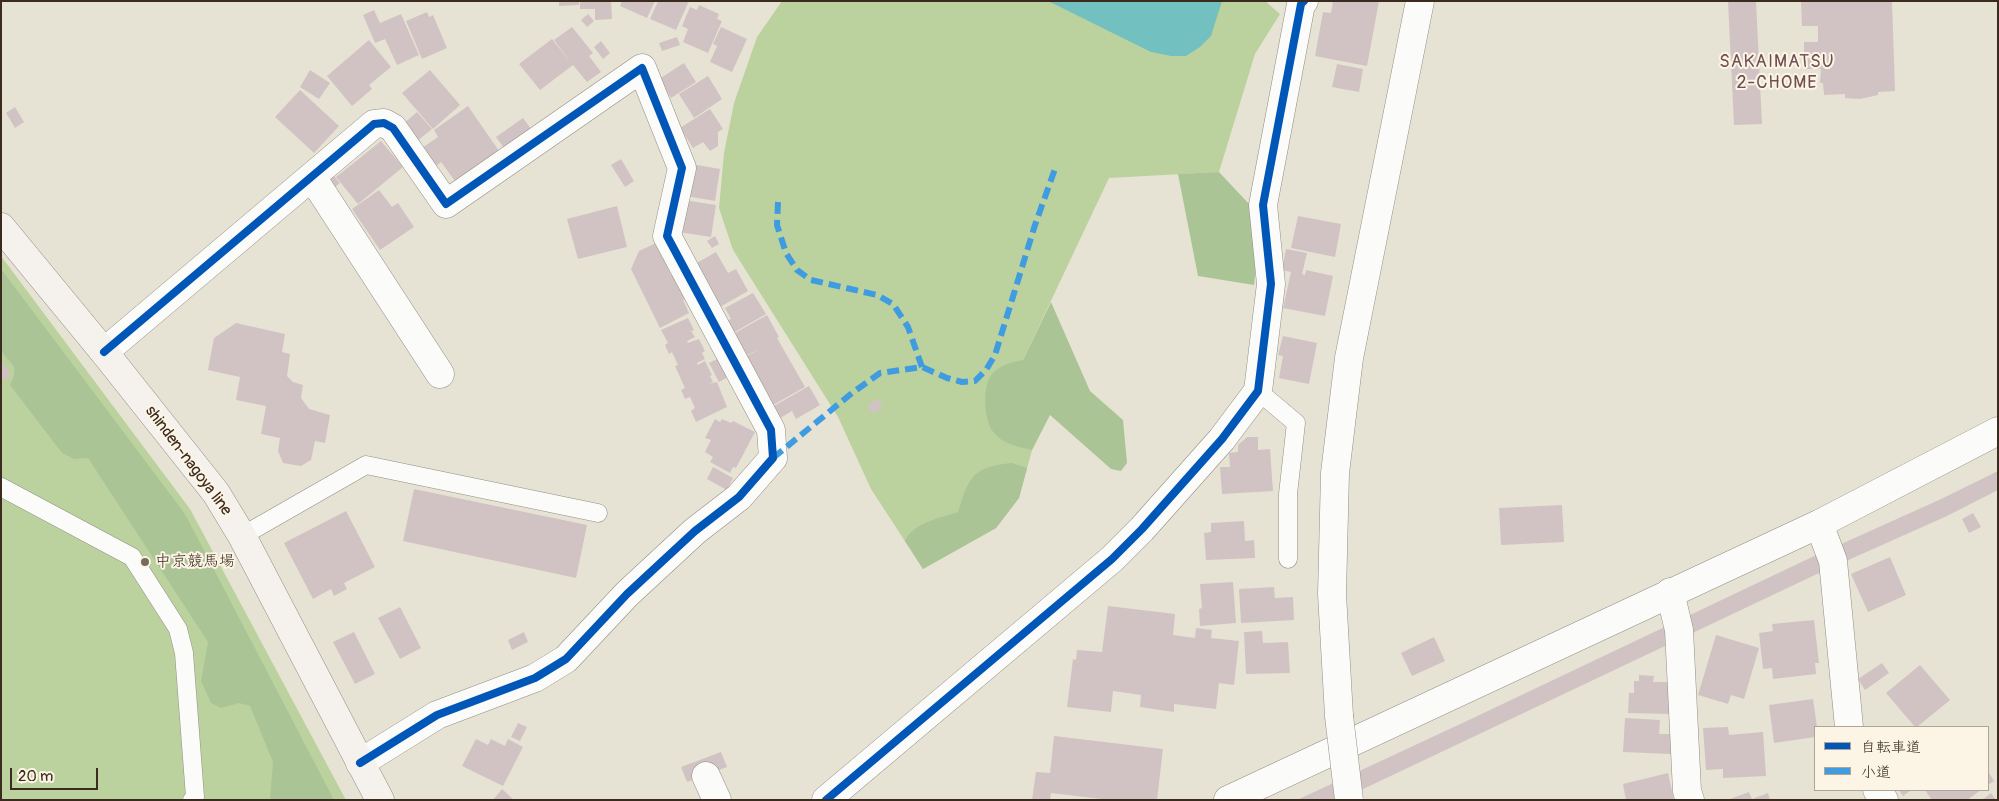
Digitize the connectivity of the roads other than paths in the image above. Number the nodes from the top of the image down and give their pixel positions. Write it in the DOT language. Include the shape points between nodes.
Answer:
graph roads {
  1 [pos="1304,1"];
  2 [pos="1420,1"];
  3 [pos="312,177"];
  4 [pos="1,227"];
  5 [pos="104,352"];
  6 [pos="440,374"];
  7 [pos="1258,391"];
  8 [pos="1998,431"];
  9 [pos="1,487"];
  10 [pos="598,513"];
  11 [pos="1820,524"];
  12 [pos="242,536"];
  13 [pos="1288,559"];
  14 [pos="1670,592"];
  15 [pos="1849,726"];
  16 [pos="360,763"];
  17 [pos="192,800"];
  18 [pos="380,800"];
  19 [pos="826,800"];
  20 [pos="1228,800"];
  21 [pos="1349,800"];
  22 [pos="1690,800"];
  1 -- 7 [label="street" via="1263,205 1271,284"];
  2 -- 21 [label="street, bridge" via="1349,358 1335,473 1332,594 1339,716"];
  3 -- 5 [label="street"];
  3 -- 6 [label="street"];
  3 -- 16 [label="street" via="374,124 384,123 393,128 446,204 642,68 682,168 667,236 771,430 773,458 744,490 695,530 627,594 566,659 535,678 437,715"];
  4 -- 5 [label="main road, shinden-nagoya line"];
  5 -- 12 [label="main road, shinden-nagoya line" via="216,493"];
  7 -- 13 [label="lane" via="1296,423 1288,494"];
  7 -- 19 [label="street" via="1222,439 1142,530 1112,559"];
  8 -- 11 [label="street"];
  9 -- 17 [label="lane" via="132,557 178,629 184,653 195,797"];
  10 -- 12 [label="lane" via="366,465"];
  11 -- 14 [label="street"];
  11 -- 15 [label="street" via="1832,562"];
  12 -- 16 [label="main road, shinden-nagoya line"];
  14 -- 20 [label="street"];
  14 -- 22 [label="street" via="1679,630"];
  16 -- 18 [label="main road, shinden-nagoya line"];
}
